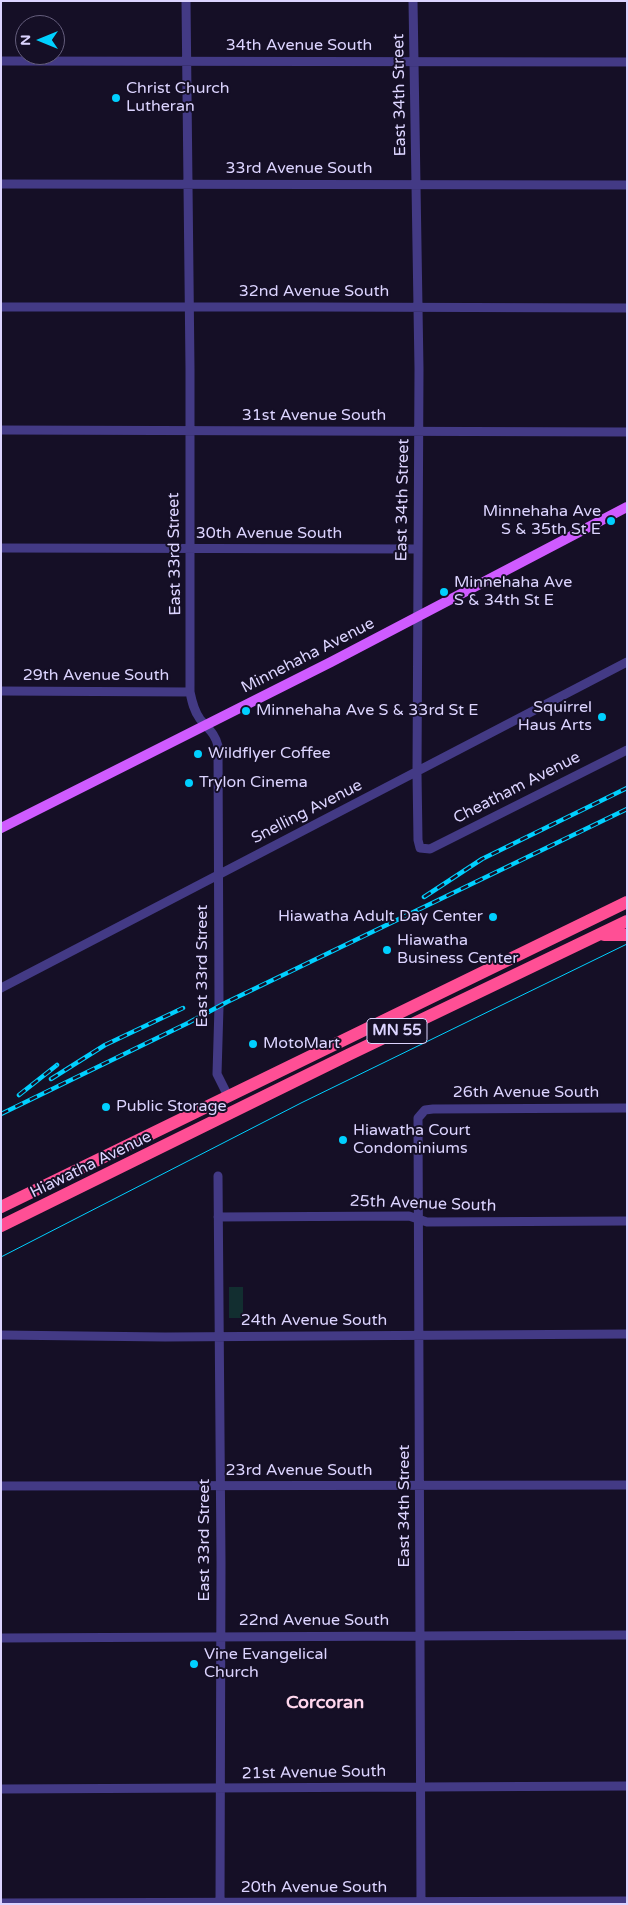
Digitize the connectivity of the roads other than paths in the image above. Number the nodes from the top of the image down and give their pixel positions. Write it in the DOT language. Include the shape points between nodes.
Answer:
graph roads {
  1 [pos="186,1"];
  2 [pos="413,1"];
  3 [pos="1,61"];
  4 [pos="188,61"];
  5 [pos="414,61"];
  6 [pos="627,62"];
  7 [pos="1,184"];
  8 [pos="189,184"];
  9 [pos="416,184"];
  10 [pos="627,185"];
  11 [pos="418,306"];
  12 [pos="1,307"];
  13 [pos="190,308"];
  14 [pos="627,308"];
  15 [pos="1,430"];
  16 [pos="419,430"];
  17 [pos="190,432"];
  18 [pos="627,432"];
  19 [pos="627,507"];
  20 [pos="1,548"];
  21 [pos="191,549"];
  22 [pos="417,549"];
  23 [pos="417,616"];
  24 [pos="627,662"];
  25 [pos="1,691"];
  26 [pos="190,692"];
  27 [pos="206,725"];
  28 [pos="627,750"];
  29 [pos="417,773"];
  30 [pos="1,828"];
  31 [pos="420,848"];
  32 [pos="218,874"];
  33 [pos="627,902"];
  34 [pos="627,921"];
  35 [pos="627,935"];
  36 [pos="594,936"];
  37 [pos="1,988"];
  38 [pos="228,1096"];
  39 [pos="627,1108"];
  40 [pos="425,1110"];
  41 [pos="218,1176"];
  42 [pos="54,1202"];
  43 [pos="1,1207"];
  44 [pos="218,1217"];
  45 [pos="418,1219"];
  46 [pos="627,1221"];
  47 [pos="1,1226"];
  48 [pos="1,1236"];
  49 [pos="627,1334"];
  50 [pos="1,1335"];
  51 [pos="219,1336"];
  52 [pos="419,1336"];
  53 [pos="627,1485"];
  54 [pos="1,1486"];
  55 [pos="220,1486"];
  56 [pos="420,1486"];
  57 [pos="627,1635"];
  58 [pos="420,1636"];
  59 [pos="220,1637"];
  60 [pos="1,1638"];
  61 [pos="627,1786"];
  62 [pos="422,1787"];
  63 [pos="1,1789"];
  64 [pos="219,1789"];
  65 [pos="627,1901"];
  66 [pos="1,1903"];
  67 [pos="220,1903"];
  68 [pos="421,1903"];
  1 -- 4 [label="street, East 33rd Street"];
  2 -- 5 [label="street, East 34th Street"];
  3 -- 4 [label="street, 34th Avenue South"];
  4 -- 5 [label="street, 34th Avenue South"];
  4 -- 8 [label="street, East 33rd Street"];
  5 -- 6 [label="street, 34th Avenue South"];
  5 -- 9 [label="street, East 34th Street"];
  7 -- 8 [label="street, 33rd Avenue South"];
  8 -- 9 [label="street, 33rd Avenue South"];
  8 -- 13 [label="street, East 33rd Street"];
  9 -- 10 [label="street, 33rd Avenue South"];
  9 -- 11 [label="street, East 34th Street"];
  11 -- 13 [label="street, 32nd Avenue South"];
  11 -- 14 [label="street, 32nd Avenue South"];
  11 -- 16 [label="street, East 34th Street"];
  12 -- 13 [label="street, 32nd Avenue South"];
  13 -- 17 [label="street, East 33rd Street"];
  15 -- 17 [label="street, 31st Avenue South"];
  16 -- 17 [label="street, 31st Avenue South"];
  16 -- 18 [label="street, 31st Avenue South"];
  16 -- 22 [label="street, East 34th Street"];
  17 -- 21 [label="street, East 33rd Street"];
  19 -- 23 [label="main road, Minnehaha Avenue"];
  20 -- 21 [label="street, 30th Avenue South"];
  21 -- 22 [label="street, 30th Avenue South"];
  21 -- 26 [label="street, East 33rd Street"];
  22 -- 23 [label="street, East 34th Street"];
  23 -- 27 [label="main road, Minnehaha Avenue"];
  23 -- 29 [label="street, East 34th Street"];
  24 -- 29 [label="street, Snelling Avenue"];
  25 -- 26 [label="street, 29th Avenue South"];
  26 -- 27 [label="street, East 33rd Street" via="193,707"];
  27 -- 30 [label="main road, Minnehaha Avenue"];
  27 -- 32 [label="street, East 33rd Street" via="218,746"];
  28 -- 31 [label="street, Cheatham Avenue" via="430,849"];
  29 -- 31 [label="street, East 34th Street"];
  29 -- 32 [label="street, Snelling Avenue"];
  32 -- 37 [label="street, Snelling Avenue"];
  32 -- 38 [label="street, East 33rd Street" via="217,1074"];
  33 -- 38 [label="highway, Hiawatha Avenue / MN 55"];
  34 -- 36 [label="highway, Hiawatha Avenue / MN 55"];
  35 -- 36 [label="highway"];
  36 -- 42 [label="highway, Hiawatha Avenue / MN 55"];
  38 -- 43 [label="highway, Hiawatha Avenue / MN 55"];
  39 -- 40 [label="street, 26th Avenue South"];
  40 -- 45 [label="street, East 34th Street" via="418,1118"];
  41 -- 44 [label="street, East 33rd Street"];
  42 -- 47 [label="highway, Hiawatha Avenue / MN 55"];
  42 -- 48 [label="highway"];
  44 -- 45 [label="street, 25th Avenue South" via="409,1216"];
  44 -- 51 [label="street, East 33rd Street"];
  45 -- 46 [label="street, 25th Avenue South" via="427,1222"];
  45 -- 52 [label="street, East 34th Street"];
  49 -- 52 [label="street, 24th Avenue South"];
  50 -- 51 [label="street, 24th Avenue South"];
  51 -- 52 [label="street, 24th Avenue South"];
  51 -- 55 [label="street, East 33rd Street"];
  52 -- 56 [label="street, East 34th Street"];
  53 -- 56 [label="street, 23rd Avenue South"];
  54 -- 55 [label="street, 23rd Avenue South"];
  55 -- 56 [label="street, 23rd Avenue South"];
  55 -- 59 [label="street, East 33rd Street"];
  56 -- 58 [label="street, East 34th Street"];
  57 -- 58 [label="street, 22nd Avenue South"];
  58 -- 59 [label="street, 22nd Avenue South"];
  58 -- 62 [label="street, East 34th Street"];
  59 -- 60 [label="street, 22nd Avenue South"];
  59 -- 64 [label="street, East 33rd Street"];
  61 -- 62 [label="street, 21st Avenue South"];
  62 -- 64 [label="street, 21st Avenue South"];
  62 -- 68 [label="street, East 34th Street"];
  63 -- 64 [label="street, 21st Avenue South"];
  64 -- 67 [label="street, East 33rd Street"];
  65 -- 68 [label="street, 20th Avenue South"];
  66 -- 67 [label="street, 20th Avenue South"];
  67 -- 68 [label="street, 20th Avenue South"];
}
